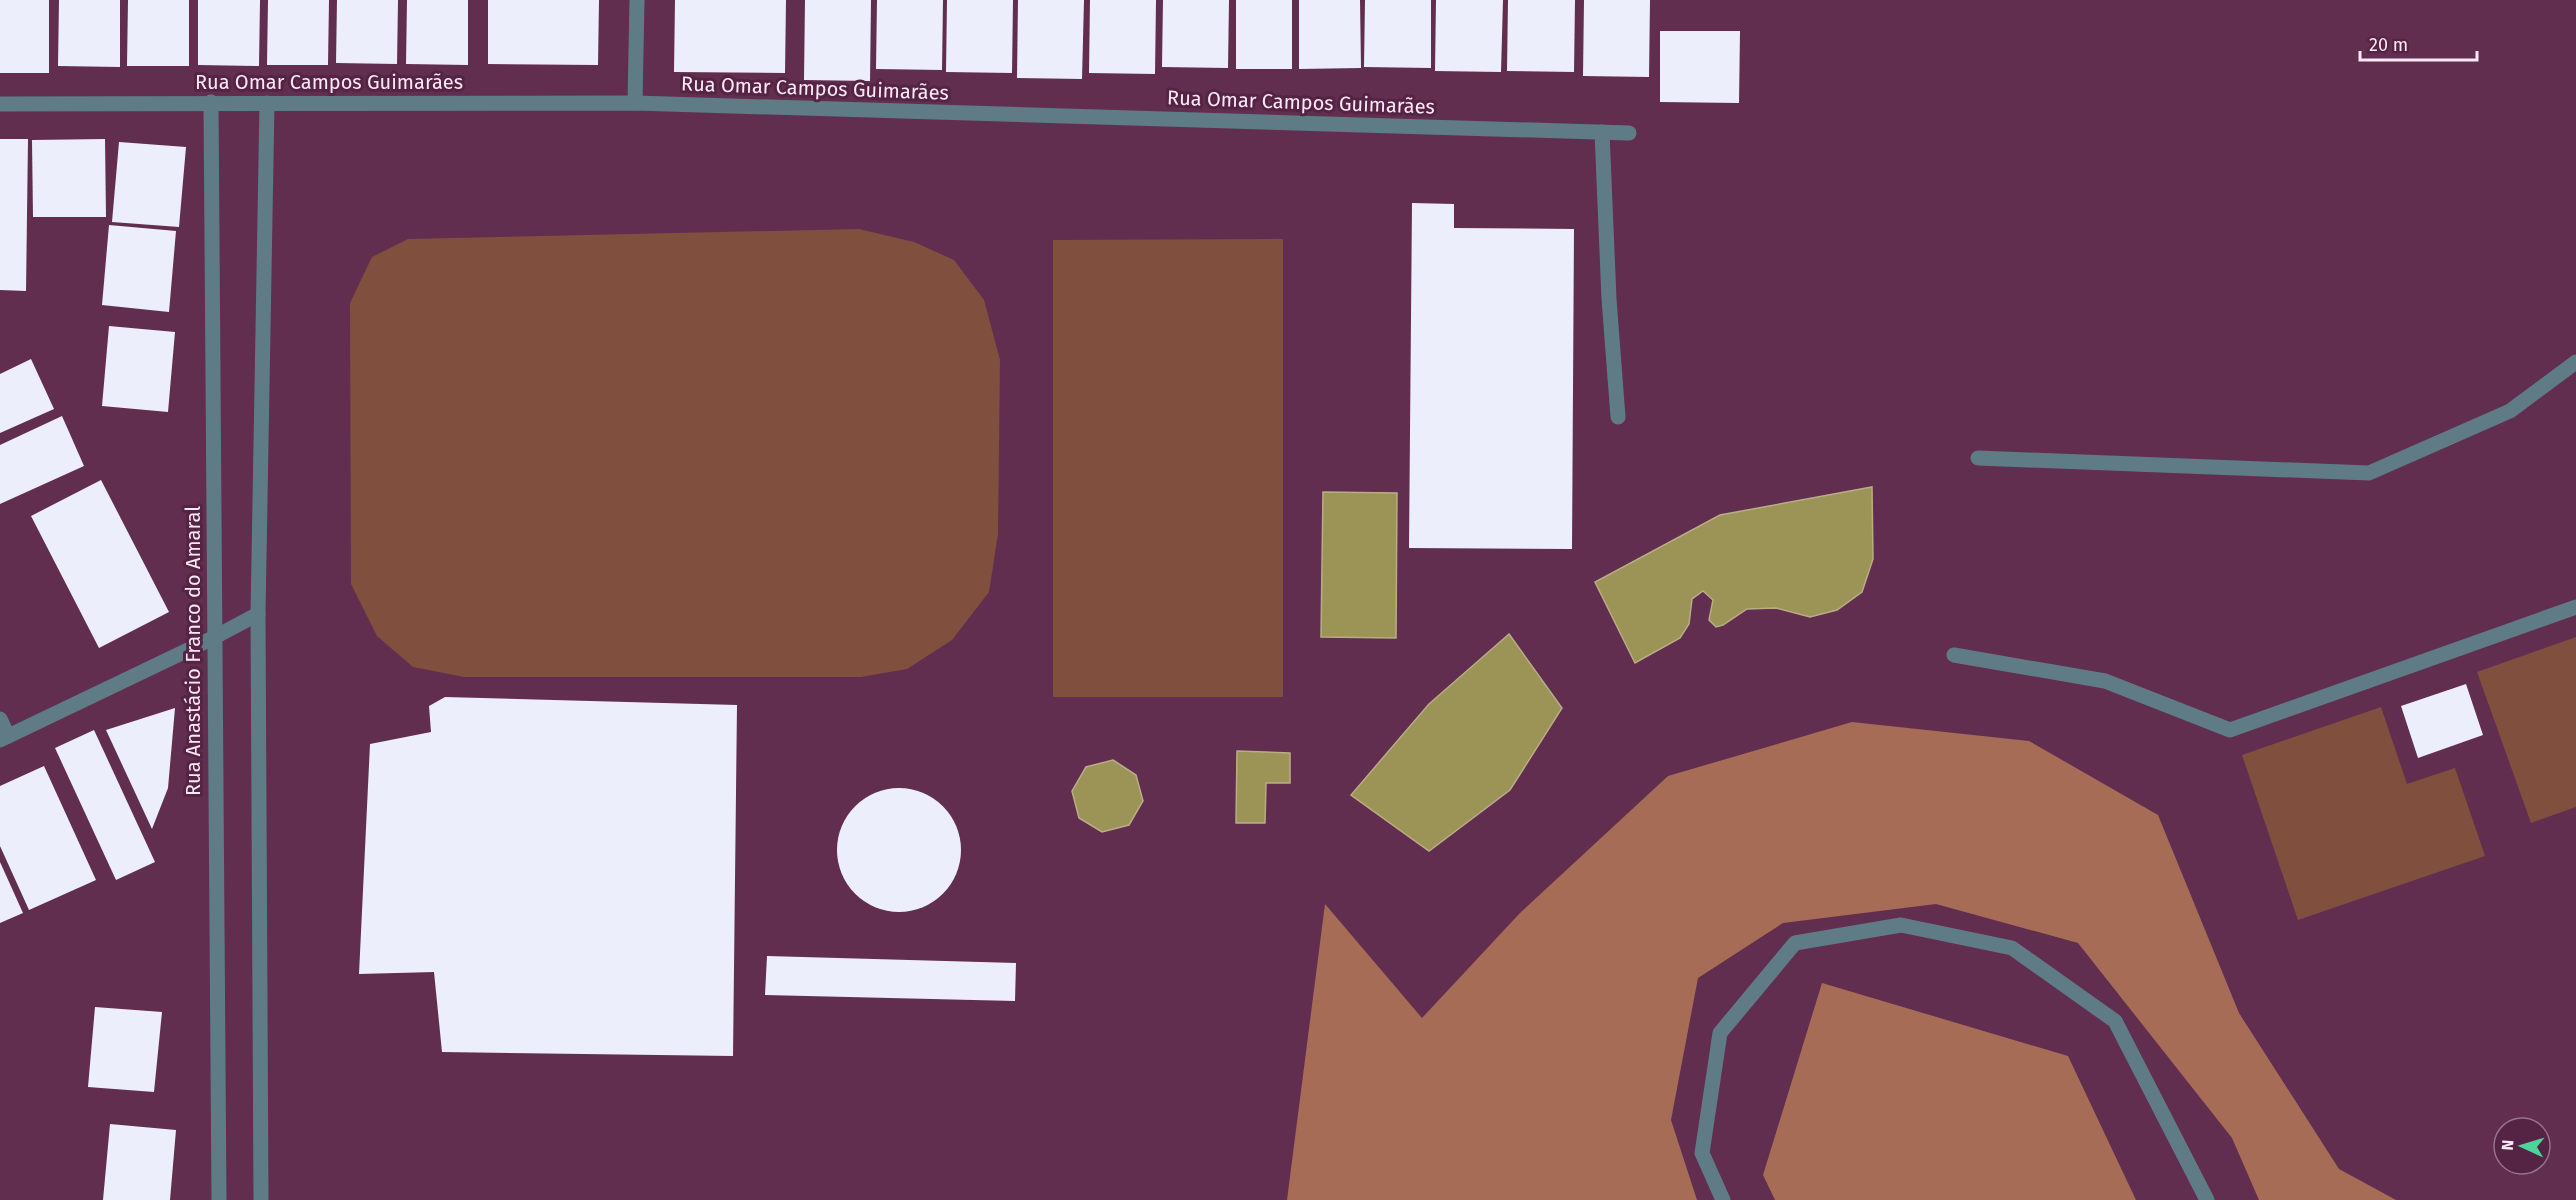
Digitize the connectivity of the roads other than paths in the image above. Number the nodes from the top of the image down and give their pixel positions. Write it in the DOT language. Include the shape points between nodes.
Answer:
graph roads {
  1 [pos="637,0"];
  2 [pos="211,102"];
  3 [pos="267,103"];
  4 [pos="635,103"];
  5 [pos="0,104"];
  6 [pos="1602,132"];
  7 [pos="1629,133"];
  8 [pos="2576,362"];
  9 [pos="1618,417"];
  10 [pos="1978,458"];
  11 [pos="2576,607"];
  12 [pos="258,614"];
  13 [pos="213,638"];
  14 [pos="1954,655"];
  15 [pos="0,719"];
  16 [pos="4,738"];
  17 [pos="219,1200"];
  18 [pos="261,1200"];
  19 [pos="1723,1200"];
  20 [pos="2207,1200"];
  1 -- 4 [label="street"];
  2 -- 3 [label="street, Rua Omar Campos Guimarães"];
  2 -- 5 [label="street, Rua Omar Campos Guimarães"];
  2 -- 13 [label="street, Rua Anastácio Franco do Amaral"];
  3 -- 4 [label="street, Rua Omar Campos Guimarães"];
  3 -- 12 [label="street"];
  4 -- 6 [label="street, Rua Omar Campos Guimarães"];
  6 -- 7 [label="street, Rua Omar Campos Guimarães"];
  6 -- 9 [label="street"];
  8 -- 10 [label="street" via="2511,411 2369,473"];
  11 -- 14 [label="street" via="2230,730 2105,681"];
  12 -- 13 [label="street"];
  12 -- 18 [label="street"];
  13 -- 16 [label="street"];
  13 -- 17 [label="street, Rua Anastácio Franco do Amaral"];
  15 -- 16 [label="street"];
  19 -- 20 [label="street" via="1702,1153 1720,1033 1795,943 1901,925 2012,948 2115,1021"];
}
